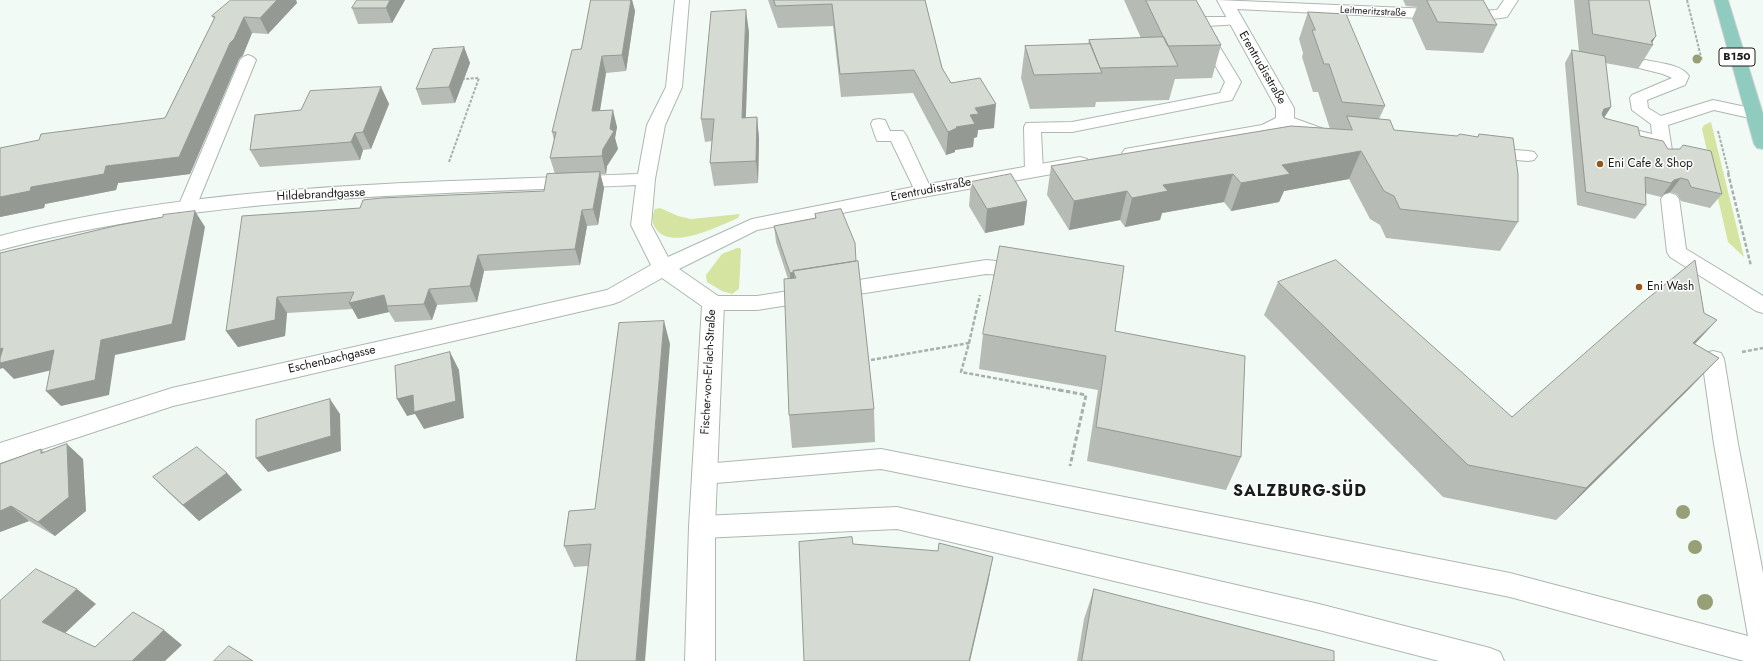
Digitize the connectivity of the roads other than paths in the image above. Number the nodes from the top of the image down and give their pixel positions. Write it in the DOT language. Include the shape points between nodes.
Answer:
graph roads {
  1 [pos="682,0"];
  2 [pos="1177,0"];
  3 [pos="1511,0"];
  4 [pos="1721,0"];
  5 [pos="1225,2"];
  6 [pos="1235,21"];
  7 [pos="1197,22"];
  8 [pos="248,60"];
  9 [pos="1646,65"];
  10 [pos="1754,114"];
  11 [pos="1285,120"];
  12 [pos="1660,122"];
  13 [pos="879,124"];
  14 [pos="1603,127"];
  15 [pos="1344,139"];
  16 [pos="1763,144"];
  17 [pos="1469,151"];
  18 [pos="1528,156"];
  19 [pos="1034,171"];
  20 [pos="646,179"];
  21 [pos="923,191"];
  22 [pos="1670,198"];
  23 [pos="187,207"];
  24 [pos="0,243"];
  25 [pos="663,268"];
  26 [pos="1042,270"];
  27 [pos="713,303"];
  28 [pos="1762,306"];
  29 [pos="1713,359"];
  30 [pos="0,453"];
  31 [pos="704,474"];
  32 [pos="702,527"];
  33 [pos="1763,642"];
  34 [pos="1763,654"];
  35 [pos="700,661"];
  36 [pos="1490,661"];
  1 -- 20 [label="street, Fischer-von-Erlach-Straße" via="674,88 656,125"];
  2 -- 7 [label="lane"];
  3 -- 5 [label="street, Leitmeritzstraße" via="1502,14 1479,16"];
  4 -- 10 [label="main road, B150"];
  5 -- 6 [label="street, Erentrudisstraße"];
  6 -- 7 [label="lane"];
  6 -- 11 [label="street, Erentrudisstraße" via="1285,108"];
  7 -- 19 [label="lane" via="1233,82 1226,97 1072,127 1032,127"];
  8 -- 23 [label="lane"];
  9 -- 12 [label="lane" via="1681,76 1679,82 1638,98 1640,110"];
  10 -- 12 [label="lane" via="1713,105"];
  10 -- 16 [label="main road, B150"];
  11 -- 15 [label="lane" via="1328,137"];
  11 -- 19 [label="street, Erentrudisstraße" via="1267,129"];
  12 -- 14 [label="lane" via="1663,149"];
  13 -- 21 [label="lane" via="883,137 897,135"];
  17 -- 18 [label="lane"];
  19 -- 21 [label="street, Erentrudisstraße"];
  20 -- 23 [label="street, Hildebrandtgasse" via="282,196"];
  20 -- 25 [label="street, Fischer-von-Erlach-Straße" via="640,225"];
  21 -- 25 [label="street, Erentrudisstraße" via="752,225"];
  22 -- 28 [label="lane" via="1677,252"];
  23 -- 24 [label="street, Hildebrandtgasse" via="38,233"];
  25 -- 27 [label="street, Fischer-von-Erlach-Straße"];
  25 -- 30 [label="street, Eschenbachgasse" via="613,296 172,397"];
  26 -- 27 [label="lane" via="986,268 757,303"];
  27 -- 31 [label="street, Fischer-von-Erlach-Straße"];
  29 -- 33 [label="lane"];
  31 -- 32 [label="street, Fischer-von-Erlach-Straße"];
  31 -- 34 [label="lane" via="881,459 1510,584"];
  32 -- 35 [label="street, Fischer-von-Erlach-Straße"];
  32 -- 36 [label="lane" via="897,518 1312,615"];
}
